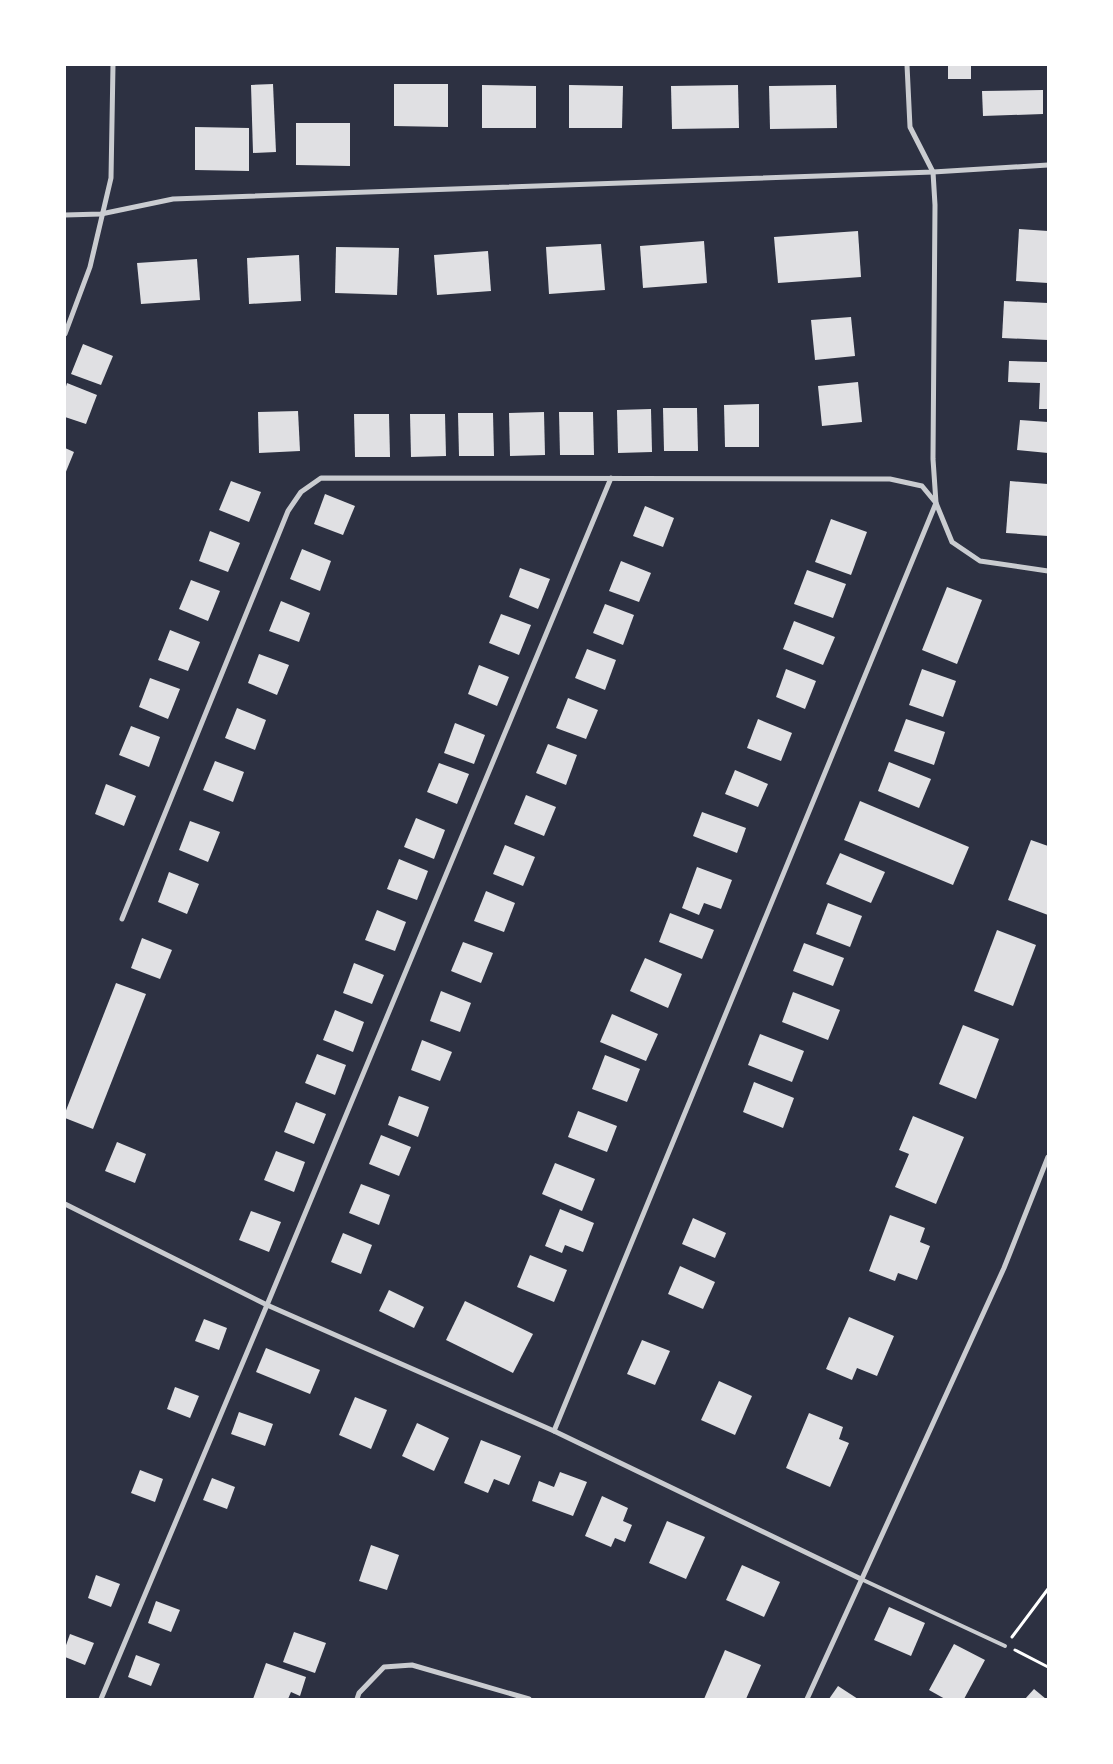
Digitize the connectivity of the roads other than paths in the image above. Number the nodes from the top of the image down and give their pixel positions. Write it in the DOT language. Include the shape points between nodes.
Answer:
graph roads {
  1 [pos="113,65"];
  2 [pos="907,65"];
  3 [pos="1048,165"];
  4 [pos="934,172"];
  5 [pos="101,214"];
  6 [pos="65,215"];
  7 [pos="65,334"];
  8 [pos="610,478"];
  9 [pos="936,503"];
  10 [pos="1048,571"];
  11 [pos="122,919"];
  12 [pos="1048,1157"];
  13 [pos="65,1204"];
  14 [pos="268,1305"];
  15 [pos="554,1431"];
  16 [pos="861,1580"];
  17 [pos="1006,1646"];
  18 [pos="101,1699"];
  19 [pos="358,1699"];
  20 [pos="529,1699"];
  21 [pos="807,1699"];
  1 -- 5 [label="street" via="111,178"];
  2 -- 4 [label="street" via="910,127"];
  3 -- 4 [label="street"];
  4 -- 5 [label="street" via="173,199"];
  4 -- 9 [label="street" via="933,459"];
  5 -- 6 [label="street"];
  5 -- 7 [label="street" via="90,267"];
  8 -- 9 [label="street" via="890,479 922,486"];
  8 -- 11 [label="street" via="322,478 301,492 288,511"];
  8 -- 14 [label="street"];
  9 -- 10 [label="street" via="952,542 980,561"];
  9 -- 15 [label="street"];
  12 -- 16 [label="street" via="1004,1268"];
  13 -- 14 [label="street"];
  14 -- 15 [label="street"];
  14 -- 18 [label="street"];
  15 -- 16 [label="street"];
  16 -- 17 [label="lane"];
  16 -- 21 [label="street"];
  19 -- 20 [label="street" via="359,1693 384,1667 412,1665"];
}
